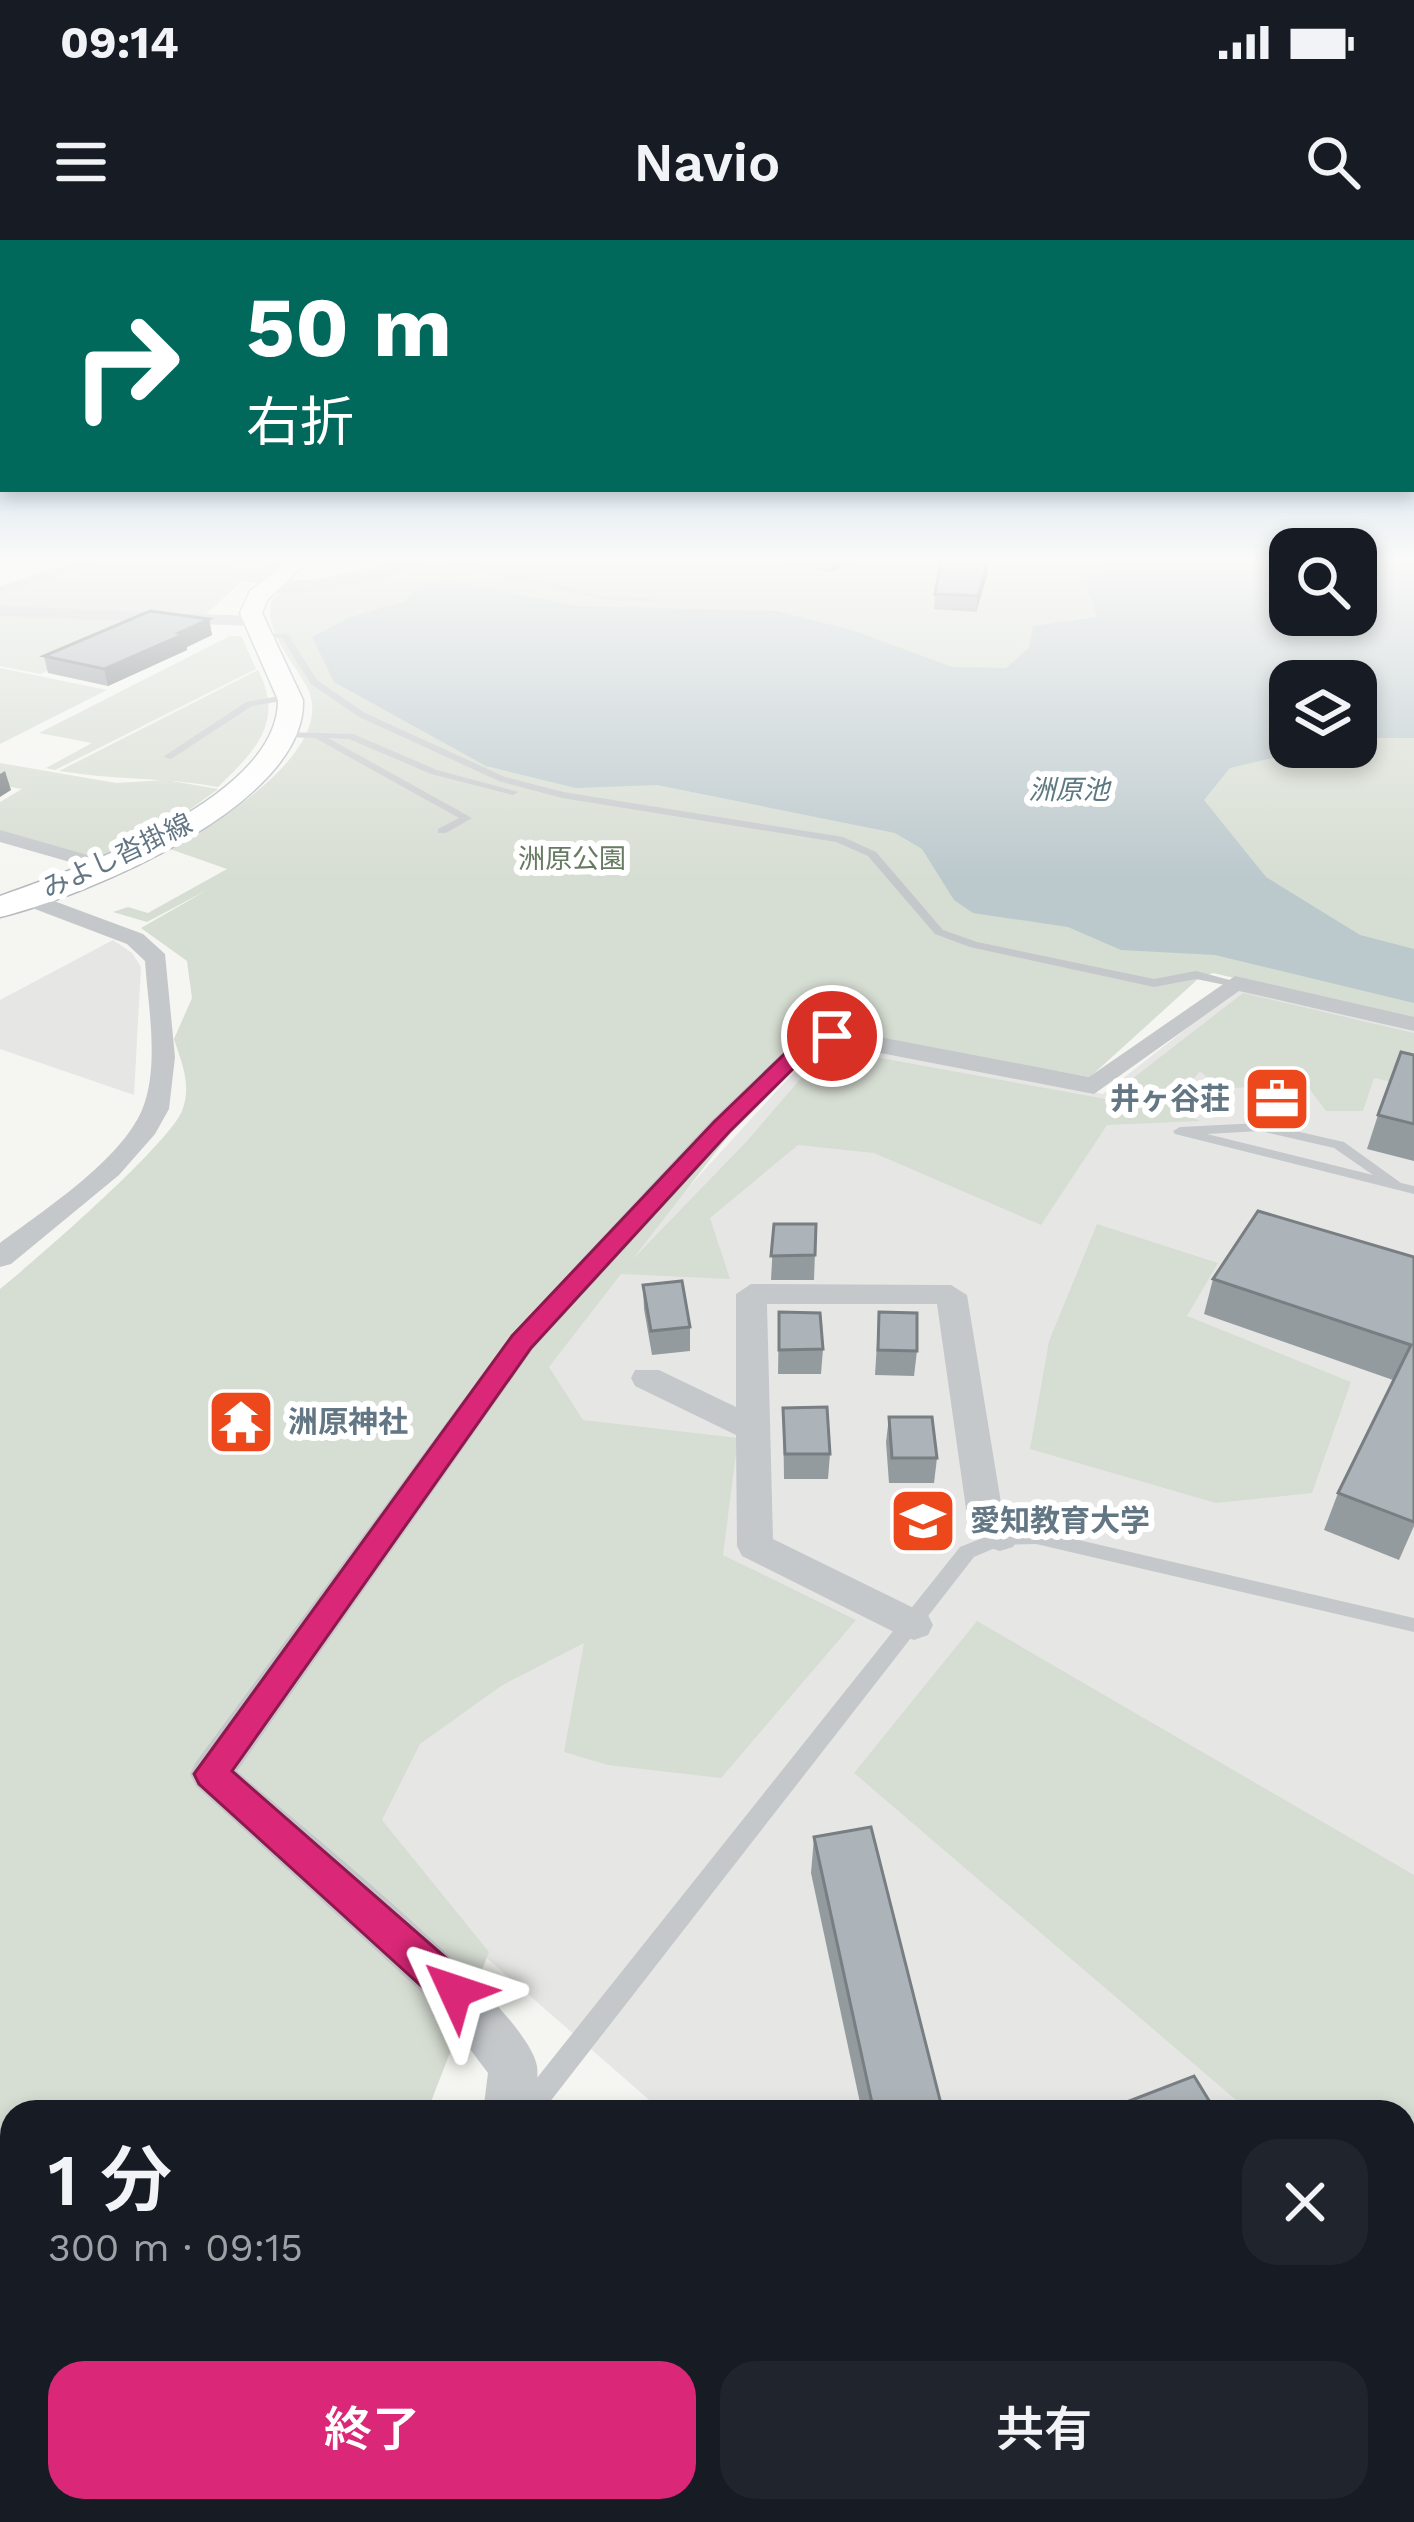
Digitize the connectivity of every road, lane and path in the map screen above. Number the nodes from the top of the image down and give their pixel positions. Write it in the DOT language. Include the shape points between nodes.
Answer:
graph roads {
  1 [pos="276,668"];
  2 [pos="305,668"];
  3 [pos="291,697"];
  4 [pos="285,735"];
  5 [pos="316,736"];
  6 [pos="168,757"];
  7 [pos="562,795"];
  8 [pos="442,831"];
  9 [pos="0,836"];
  10 [pos="105,866"];
  11 [pos="14,902"];
  12 [pos="974,945"];
  13 [pos="962,960"];
  14 [pos="1154,983"];
  15 [pos="1235,983"];
  16 [pos="1140,996"];
  17 [pos="1414,1024"];
  18 [pos="1396,1186"];
  19 [pos="1414,1190"];
  20 [pos="0,1258"];
  21 [pos="647,1378"];
  22 [pos="753,1429"];
  23 [pos="1000,1538"];
  24 [pos="914,1625"];
  25 [pos="1414,1625"];
  26 [pos="509,2100"];
  27 [pos="536,2100"];
  1 -- 3 [label="main road"];
  2 -- 7 [label="lane" via="362,715 502,779"];
  3 -- 4 [label="main road"];
  3 -- 6 [label="lane" via="249,704"];
  4 -- 5 [label="lane"];
  4 -- 10 [label="main road, みよし沓掛線" via="217,806"];
  5 -- 7 [label="lane" via="350,736 478,784"];
  5 -- 8 [label="lane" via="467,818"];
  7 -- 12 [label="lane" via="839,839 872,854 938,932"];
  9 -- 10 [label="street"];
  10 -- 11 [label="main road, みよし沓掛線"];
  11 -- 20 [label="street" via="135,938 157,959 158,1106 114,1166"];
  12 -- 13 [label="lane"];
  12 -- 14 [label="lane"];
  14 -- 15 [label="lane" via="1196,976"];
  14 -- 16 [label="lane"];
  15 -- 17 [label="street"];
  15 -- 26 [label="street" via="1094,1086 832,1036 807,1043 522,1342 211,1774 455,1991 513,2067"];
  18 -- 18 [label="lane" via="1288,1159 1180,1131 1260,1127 1339,1145"];
  18 -- 19 [label="lane"];
  21 -- 22 [label="street"];
  22 -- 23 [label="street" via="751,1294 951,1295 984,1509"];
  22 -- 24 [label="street" via="755,1546"];
  23 -- 24 [label="lane" via="968,1552"];
  23 -- 25 [label="lane" via="1036,1537"];
  24 -- 27 [label="lane"];
}
